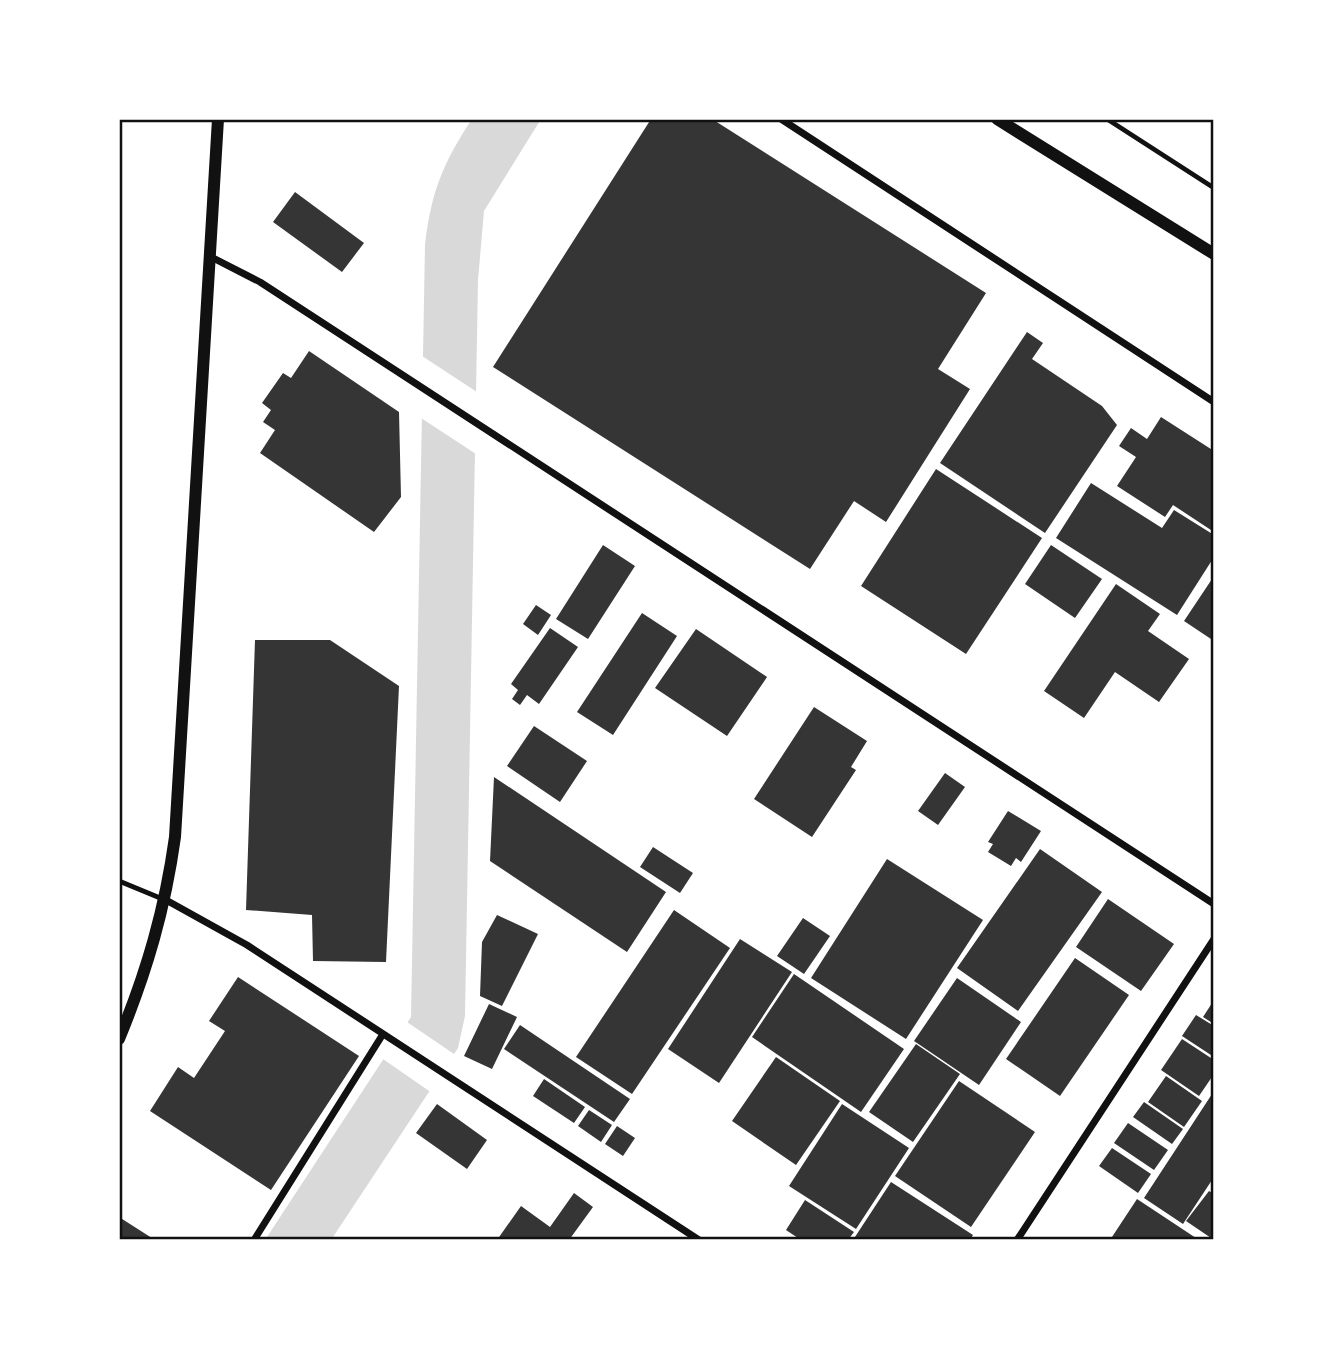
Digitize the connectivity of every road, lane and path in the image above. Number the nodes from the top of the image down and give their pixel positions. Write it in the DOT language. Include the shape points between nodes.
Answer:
graph roads {
  1 [pos="218,119"];
  2 [pos="781,119"];
  3 [pos="996,119"];
  4 [pos="1107,119"];
  5 [pos="1214,188"];
  6 [pos="1214,254"];
  7 [pos="211,257"];
  8 [pos="1214,402"];
  9 [pos="119,881"];
  10 [pos="166,900"];
  11 [pos="1214,904"];
  12 [pos="1214,939"];
  13 [pos="383,1034"];
  14 [pos="119,1039"];
  15 [pos="254,1240"];
  16 [pos="699,1240"];
  17 [pos="1017,1240"];
  1 -- 7 [label="street"];
  2 -- 8 [label="street"];
  3 -- 6 [label="street"];
  4 -- 5 [label="path"];
  7 -- 10 [label="street" via="177,819"];
  7 -- 11 [label="street" via="260,282"];
  9 -- 10 [label="lane"];
  10 -- 13 [label="street" via="247,945"];
  10 -- 14 [label="street" via="144,976"];
  12 -- 17 [label="street"];
  13 -- 15 [label="street"];
  13 -- 16 [label="street"];
}
